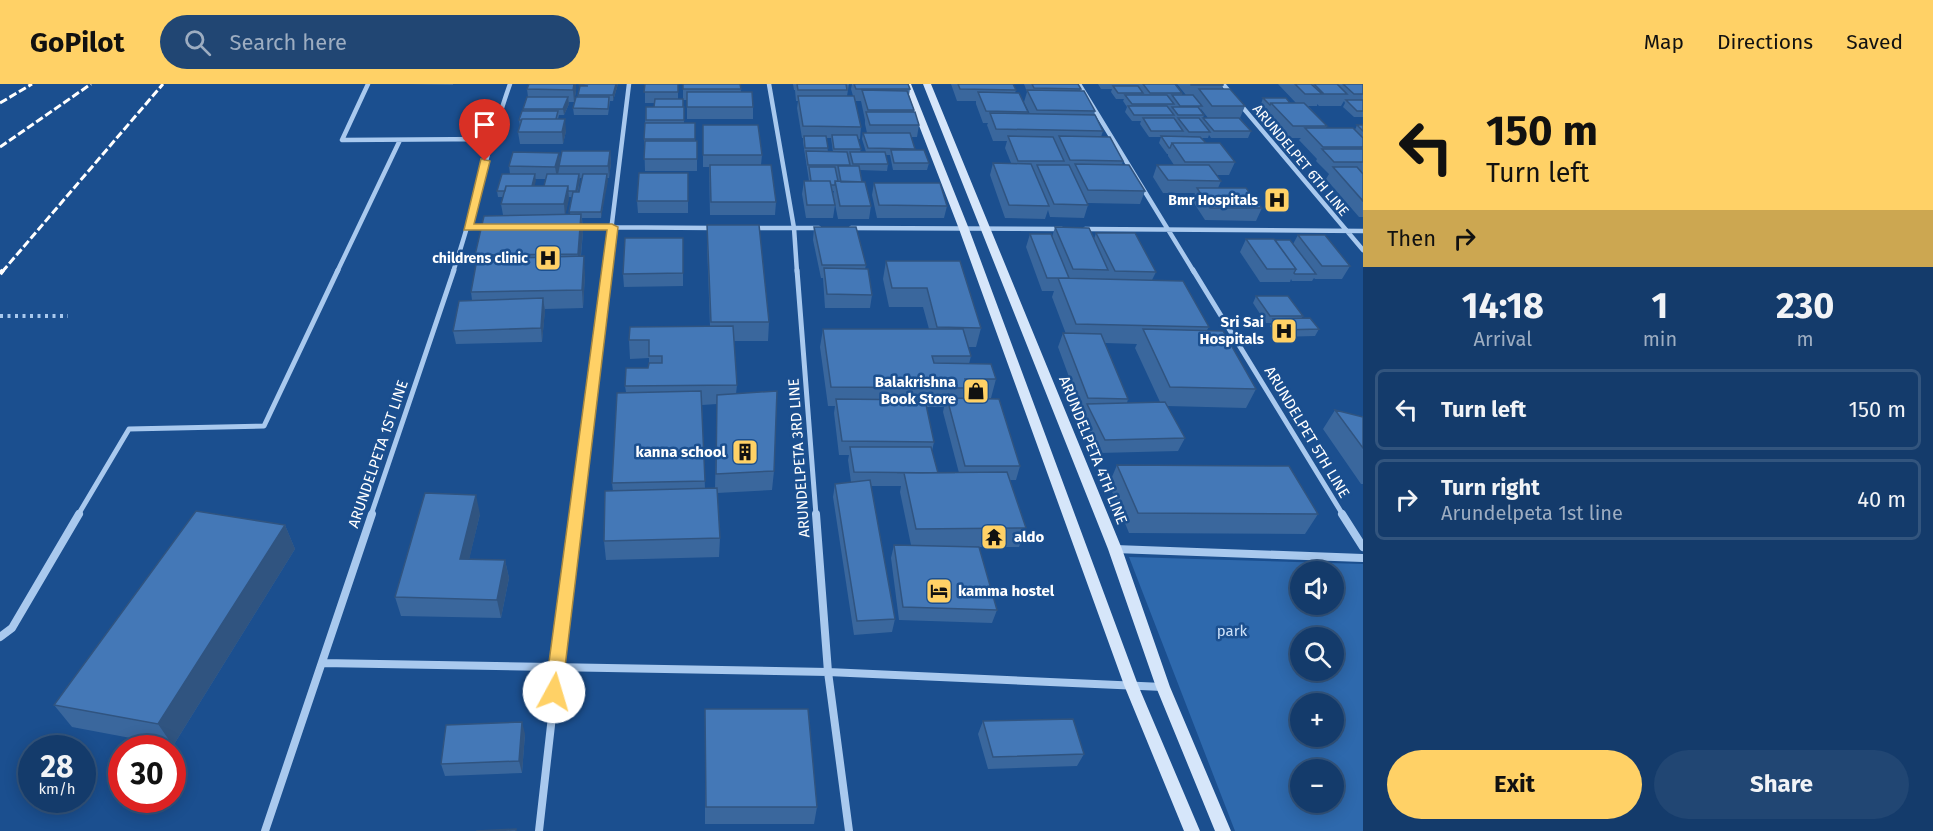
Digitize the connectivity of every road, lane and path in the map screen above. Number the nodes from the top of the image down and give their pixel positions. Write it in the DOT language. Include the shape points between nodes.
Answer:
graph roads {
  1 [pos="368,84"];
  2 [pos="510,84"];
  3 [pos="628,84"];
  4 [pos="769,84"];
  5 [pos="907,84"];
  6 [pos="927,84"];
  7 [pos="1079,84"];
  8 [pos="1223,84"];
  9 [pos="490,139"];
  10 [pos="400,140"];
  11 [pos="501,227"];
  12 [pos="568,227"];
  13 [pos="612,227"];
  14 [pos="468,228"];
  15 [pos="726,228"];
  16 [pos="748,228"];
  17 [pos="794,228"];
  18 [pos="828,228"];
  19 [pos="839,228"];
  20 [pos="964,229"];
  21 [pos="987,229"];
  22 [pos="1068,229"];
  23 [pos="1079,229"];
  24 [pos="1171,230"];
  25 [pos="1347,231"];
  26 [pos="1363,231"];
  27 [pos="1363,250"];
  28 [pos="0,316"];
  29 [pos="68,316"];
  30 [pos="1363,547"];
  31 [pos="1115,549"];
  32 [pos="1363,558"];
  33 [pos="0,637"];
  34 [pos="322,663"];
  35 [pos="556,669"];
  36 [pos="828,672"];
  37 [pos="1131,685"];
  38 [pos="1163,687"];
  39 [pos="265,831"];
  40 [pos="539,831"];
  41 [pos="849,831"];
  42 [pos="1192,831"];
  43 [pos="1223,831"];
  1 -- 10 [label="street" via="342,140"];
  2 -- 9 [label="street, ARUNDELPETA 1ST LINE"];
  3 -- 13 [label="street"];
  4 -- 17 [label="street, ARUNDELPETA 3RD LINE"];
  5 -- 20 [label="street"];
  6 -- 21 [label="street, ARUNDELPETA 4TH LINE"];
  7 -- 24 [label="street, ARUNDELPET 5TH LINE"];
  8 -- 25 [label="street, ARUNDELPET 6TH LINE"];
  9 -- 10 [label="street"];
  9 -- 14 [label="street, ARUNDELPETA 1ST LINE"];
  10 -- 33 [label="street" via="264,426 129,429 12,628"];
  11 -- 14 [label="street"];
  12 -- 13 [label="street"];
  13 -- 15 [label="street"];
  13 -- 35 [label="street"];
  14 -- 34 [label="street, ARUNDELPETA 1ST LINE"];
  16 -- 17 [label="street"];
  17 -- 18 [label="street"];
  17 -- 36 [label="street, ARUNDELPETA 3RD LINE"];
  19 -- 20 [label="street"];
  20 -- 21 [label="street"];
  20 -- 37 [label="street"];
  21 -- 22 [label="street"];
  21 -- 31 [label="street, ARUNDELPETA 4TH LINE"];
  23 -- 24 [label="street"];
  24 -- 25 [label="street"];
  24 -- 30 [label="street, ARUNDELPET 5TH LINE"];
  25 -- 26 [label="street"];
  25 -- 27 [label="street, ARUNDELPET 6TH LINE"];
  28 -- 29 [label="path"];
  31 -- 32 [label="street"];
  31 -- 38 [label="street, ARUNDELPETA 4TH LINE"];
  34 -- 35 [label="street"];
  34 -- 39 [label="street, ARUNDELPETA 1ST LINE"];
  35 -- 36 [label="street"];
  35 -- 40 [label="street"];
  36 -- 37 [label="street"];
  36 -- 41 [label="street, ARUNDELPETA 3RD LINE"];
  37 -- 38 [label="street"];
  37 -- 42 [label="street"];
  38 -- 43 [label="street, ARUNDELPETA 4TH LINE"];
}
